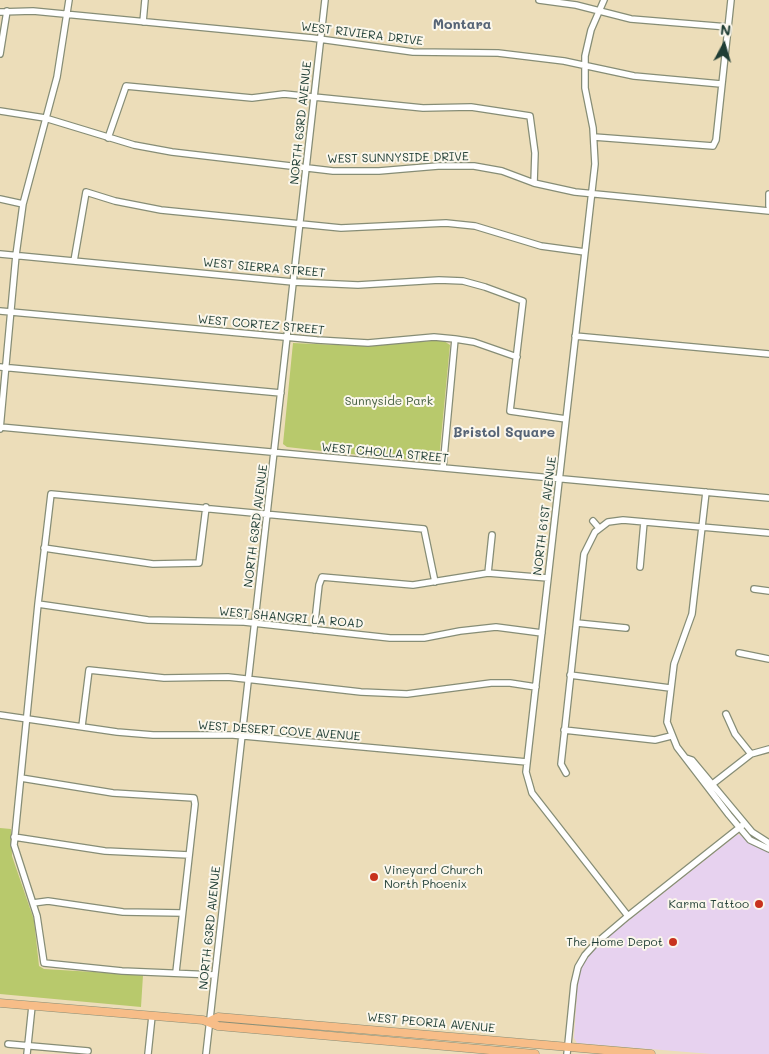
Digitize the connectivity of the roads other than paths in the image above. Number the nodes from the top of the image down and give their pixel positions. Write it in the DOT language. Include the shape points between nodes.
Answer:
graph roads {
  1 [pos="69,0"];
  2 [pos="146,0"];
  3 [pos="326,0"];
  4 [pos="539,0"];
  5 [pos="604,0"];
  6 [pos="731,0"];
  7 [pos="599,10"];
  8 [pos="7,11"];
  9 [pos="0,12"];
  10 [pos="67,14"];
  11 [pos="143,22"];
  12 [pos="728,27"];
  13 [pos="321,38"];
  14 [pos="0,54"];
  15 [pos="584,67"];
  16 [pos="721,84"];
  17 [pos="315,97"];
  18 [pos="0,111"];
  19 [pos="45,118"];
  20 [pos="594,137"];
  21 [pos="108,138"];
  22 [pos="307,168"];
  23 [pos="534,184"];
  24 [pos="592,194"];
  25 [pos="769,194"];
  26 [pos="0,199"];
  27 [pos="23,204"];
  28 [pos="769,206"];
  29 [pos="769,211"];
  30 [pos="300,225"];
  31 [pos="585,252"];
  32 [pos="0,254"];
  33 [pos="16,255"];
  34 [pos="74,261"];
  35 [pos="294,282"];
  36 [pos="0,311"];
  37 [pos="11,312"];
  38 [pos="576,336"];
  39 [pos="287,337"];
  40 [pos="455,339"];
  41 [pos="769,354"];
  42 [pos="517,357"];
  43 [pos="3,367"];
  44 [pos="280,393"];
  45 [pos="566,419"];
  46 [pos="0,428"];
  47 [pos="274,453"];
  48 [pos="443,468"];
  49 [pos="560,478"];
  50 [pos="706,492"];
  51 [pos="769,498"];
  52 [pos="206,507"];
  53 [pos="267,512"];
  54 [pos="593,521"];
  55 [pos="644,522"];
  56 [pos="703,527"];
  57 [pos="599,528"];
  58 [pos="769,533"];
  59 [pos="492,535"];
  60 [pos="44,548"];
  61 [pos="640,567"];
  62 [pos="488,573"];
  63 [pos="548,578"];
  64 [pos="435,582"];
  65 [pos="754,589"];
  66 [pos="769,591"];
  67 [pos="38,604"];
  68 [pos="254,623"];
  69 [pos="577,623"];
  70 [pos="626,628"];
  71 [pos="314,630"];
  72 [pos="542,633"];
  73 [pos="739,653"];
  74 [pos="769,659"];
  75 [pos="570,675"];
  76 [pos="248,679"];
  77 [pos="536,687"];
  78 [pos="670,688"];
  79 [pos="726,714"];
  80 [pos="0,715"];
  81 [pos="26,718"];
  82 [pos="82,726"];
  83 [pos="564,730"];
  84 [pos="242,736"];
  85 [pos="671,736"];
  86 [pos="769,749"];
  87 [pos="751,754"];
  88 [pos="527,762"];
  89 [pos="566,773"];
  90 [pos="21,778"];
  91 [pos="710,787"];
  92 [pos="744,824"];
  93 [pos="739,828"];
  94 [pos="14,837"];
  95 [pos="769,843"];
  96 [pos="769,849"];
  97 [pos="189,855"];
  98 [pos="33,903"];
  99 [pos="182,913"];
  100 [pos="628,916"];
  101 [pos="176,972"];
  102 [pos="215,975"];
  103 [pos="0,1003"];
  104 [pos="32,1006"];
  105 [pos="152,1016"];
  106 [pos="210,1021"];
  107 [pos="420,1034"];
  108 [pos="360,1038"];
  109 [pos="496,1040"];
  110 [pos="8,1044"];
  111 [pos="28,1045"];
  112 [pos="88,1050"];
  113 [pos="567,1051"];
  114 [pos="495,1052"];
  115 [pos="27,1054"];
  116 [pos="148,1054"];
  117 [pos="206,1054"];
  118 [pos="535,1054"];
  119 [pos="651,1054"];
  1 -- 10 [label="street"];
  2 -- 11 [label="street"];
  3 -- 13 [label="street, NORTH 63RD AVENUE"];
  4 -- 7 [label="street"];
  5 -- 7 [label="street, NORTH 61ST AVENUE"];
  6 -- 12 [label="street"];
  7 -- 12 [label="street" via="631,19"];
  7 -- 15 [label="street, NORTH 61ST AVENUE" via="586,44"];
  8 -- 9 [label="street, WEST RIVIERA DRIVE"];
  8 -- 10 [label="street, WEST RIVIERA DRIVE"];
  8 -- 14 [label="street"];
  10 -- 11 [label="street, WEST RIVIERA DRIVE"];
  10 -- 19 [label="street"];
  11 -- 13 [label="street, WEST RIVIERA DRIVE"];
  12 -- 16 [label="street"];
  13 -- 15 [label="street, WEST RIVIERA DRIVE" via="413,52 498,53"];
  13 -- 17 [label="street, NORTH 63RD AVENUE"];
  15 -- 16 [label="street, WEST RIVIERA DRIVE" via="654,79"];
  15 -- 20 [label="street, NORTH 61ST AVENUE"];
  16 -- 20 [label="street" via="713,146"];
  17 -- 21 [label="street" via="284,94 252,98 126,86"];
  17 -- 22 [label="street, NORTH 63RD AVENUE"];
  17 -- 23 [label="street" via="385,106 471,107 530,116 535,153"];
  18 -- 19 [label="street, WEST SUNNYSIDE DRIVE"];
  19 -- 21 [label="street, WEST SUNNYSIDE DRIVE"];
  19 -- 27 [label="street"];
  20 -- 24 [label="street, NORTH 61ST AVENUE"];
  21 -- 22 [label="street, WEST SUNNYSIDE DRIVE" via="172,152"];
  22 -- 23 [label="street, WEST SUNNYSIDE DRIVE" via="356,171 474,166 502,171"];
  22 -- 30 [label="street, NORTH 63RD AVENUE"];
  23 -- 24 [label="street, WEST SUNNYSIDE DRIVE"];
  24 -- 29 [label="street, WEST SUNNYSIDE DRIVE"];
  24 -- 31 [label="street, NORTH 61ST AVENUE"];
  25 -- 28 [label="street"];
  26 -- 27 [label="street"];
  27 -- 33 [label="street"];
  30 -- 31 [label="street" via="372,228 459,224 541,246"];
  30 -- 34 [label="street" via="161,210 86,192"];
  30 -- 35 [label="street, NORTH 63RD AVENUE"];
  31 -- 38 [label="street, NORTH 61ST AVENUE"];
  32 -- 33 [label="street, WEST SIERRA STREET"];
  33 -- 34 [label="street, WEST SIERRA STREET"];
  33 -- 37 [label="street"];
  34 -- 35 [label="street, WEST SIERRA STREET"];
  35 -- 39 [label="street, NORTH 63RD AVENUE"];
  35 -- 42 [label="street, WEST SIERRA STREET" via="358,285 463,281 523,301"];
  36 -- 37 [label="street, WEST CORTEZ STREET"];
  37 -- 39 [label="street, WEST CORTEZ STREET"];
  37 -- 43 [label="street"];
  38 -- 41 [label="street"];
  38 -- 45 [label="street, NORTH 61ST AVENUE"];
  39 -- 40 [label="street, WEST CORTEZ STREET" via="368,343 434,337"];
  39 -- 44 [label="street, NORTH 63RD AVENUE"];
  40 -- 42 [label="street, WEST CORTEZ STREET"];
  40 -- 48 [label="street"];
  42 -- 45 [label="street" via="510,411"];
  43 -- 44 [label="street"];
  43 -- 46 [label="street"];
  44 -- 47 [label="street, NORTH 63RD AVENUE"];
  45 -- 49 [label="street, NORTH 61ST AVENUE"];
  46 -- 47 [label="street, WEST CHOLLA STREET"];
  47 -- 48 [label="street, WEST CHOLLA STREET"];
  47 -- 53 [label="street, NORTH 63RD AVENUE"];
  48 -- 49 [label="street, WEST CHOLLA STREET"];
  49 -- 50 [label="street, WEST CHOLLA STREET"];
  49 -- 63 [label="street, NORTH 61ST AVENUE"];
  50 -- 51 [label="street, WEST CHOLLA STREET"];
  50 -- 56 [label="street"];
  52 -- 53 [label="street"];
  52 -- 60 [label="street" via="51,494"];
  52 -- 60 [label="street" via="199,563 153,564"];
  53 -- 64 [label="street" via="424,529"];
  53 -- 68 [label="street, NORTH 63RD AVENUE"];
  54 -- 57 [label="street"];
  55 -- 56 [label="street"];
  55 -- 57 [label="street" via="616,520"];
  55 -- 61 [label="street"];
  56 -- 58 [label="street"];
  56 -- 78 [label="street" via="692,614 674,664"];
  57 -- 69 [label="street" via="590,537 584,554"];
  59 -- 62 [label="street"];
  60 -- 67 [label="street"];
  62 -- 63 [label="street"];
  62 -- 64 [label="street"];
  63 -- 72 [label="street, NORTH 61ST AVENUE"];
  64 -- 71 [label="street" via="400,585 322,577"];
  65 -- 66 [label="street"];
  67 -- 68 [label="street, WEST SHANGRI LA ROAD" via="148,620"];
  67 -- 81 [label="street"];
  68 -- 71 [label="street, WEST SHANGRI LA ROAD"];
  68 -- 76 [label="street, NORTH 63RD AVENUE"];
  69 -- 70 [label="street"];
  69 -- 75 [label="street"];
  71 -- 72 [label="street, WEST SHANGRI LA ROAD" via="390,638 424,638 496,627"];
  72 -- 77 [label="street, NORTH 61ST AVENUE"];
  73 -- 74 [label="street"];
  75 -- 78 [label="street"];
  75 -- 83 [label="street"];
  76 -- 77 [label="street" via="407,694 491,683"];
  76 -- 82 [label="street" via="164,678 89,670"];
  76 -- 84 [label="street, NORTH 63RD AVENUE"];
  77 -- 88 [label="street, NORTH 61ST AVENUE"];
  78 -- 85 [label="street" via="667,722"];
  79 -- 87 [label="street" via="735,734"];
  80 -- 81 [label="street, WEST DESERT COVE AVENUE"];
  81 -- 82 [label="street, WEST DESERT COVE AVENUE"];
  81 -- 90 [label="street"];
  82 -- 84 [label="street, WEST DESERT COVE AVENUE" via="153,735"];
  83 -- 85 [label="street" via="655,740"];
  83 -- 89 [label="street" via="561,764"];
  84 -- 88 [label="street, WEST DESERT COVE AVENUE"];
  84 -- 102 [label="street, NORTH 63RD AVENUE"];
  85 -- 91 [label="street" via="689,765"];
  86 -- 87 [label="street"];
  87 -- 91 [label="street"];
  88 -- 100 [label="street, NORTH 61ST AVENUE" via="527,778 532,793"];
  90 -- 94 [label="street"];
  90 -- 97 [label="street" via="113,793 194,798"];
  91 -- 92 [label="street"];
  91 -- 93 [label="street"];
  92 -- 93 [label="street"];
  92 -- 95 [label="street"];
  93 -- 96 [label="street" via="750,840"];
  93 -- 100 [label="street"];
  94 -- 97 [label="street" via="105,851"];
  94 -- 98 [label="street" via="15,853"];
  97 -- 99 [label="street"];
  98 -- 99 [label="street" via="48,901 132,912"];
  98 -- 101 [label="street" via="41,932 44,962 122,971"];
  99 -- 101 [label="street"];
  100 -- 113 [label="street" via="595,944 578,967"];
  101 -- 102 [label="street"];
  102 -- 106 [label="street, NORTH 63RD AVENUE"];
  103 -- 104 [label="main road, WEST PEORIA AVENUE"];
  104 -- 105 [label="main road, WEST PEORIA AVENUE"];
  104 -- 111 [label="street"];
  105 -- 106 [label="main road, WEST PEORIA AVENUE"];
  105 -- 116 [label="street"];
  106 -- 107 [label="main road, WEST PEORIA AVENUE" via="218,1017"];
  106 -- 108 [label="main road, WEST PEORIA AVENUE" via="218,1026"];
  106 -- 117 [label="street, NORTH 63RD AVENUE"];
  107 -- 108 [label="main road" via="414,1039 375,1035"];
  107 -- 109 [label="main road, WEST PEORIA AVENUE"];
  108 -- 114 [label="main road, WEST PEORIA AVENUE"];
  109 -- 113 [label="main road, WEST PEORIA AVENUE"];
  109 -- 114 [label="street"];
  110 -- 111 [label="street"];
  111 -- 112 [label="street"];
  111 -- 115 [label="street"];
  113 -- 119 [label="main road, WEST PEORIA AVENUE"];
  114 -- 118 [label="main road, WEST PEORIA AVENUE"];
}
